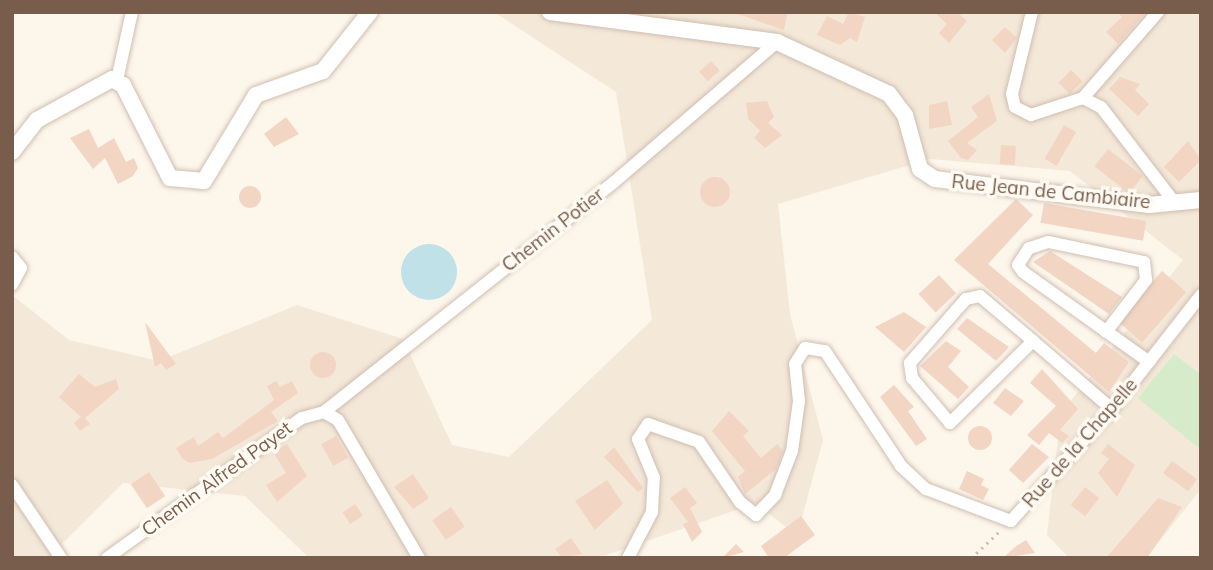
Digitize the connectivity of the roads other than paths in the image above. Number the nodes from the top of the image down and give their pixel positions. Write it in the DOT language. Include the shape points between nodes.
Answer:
graph roads {
  1 [pos="132,12"];
  2 [pos="370,12"];
  3 [pos="550,12"];
  4 [pos="1032,12"];
  5 [pos="1158,12"];
  6 [pos="776,42"];
  7 [pos="117,80"];
  8 [pos="1083,98"];
  9 [pos="12,152"];
  10 [pos="1201,200"];
  11 [pos="1175,202"];
  12 [pos="12,257"];
  13 [pos="12,285"];
  14 [pos="1201,295"];
  15 [pos="1106,332"];
  16 [pos="1033,341"];
  17 [pos="1149,362"];
  18 [pos="1112,409"];
  19 [pos="324,412"];
  20 [pos="12,485"];
  21 [pos="61,558"];
  22 [pos="107,558"];
  23 [pos="419,558"];
  24 [pos="628,558"];
  1 -- 7 [label="street"];
  2 -- 7 [label="main road" via="323,71 256,95 204,181 183,183 161,168"];
  3 -- 6 [label="main road, Rue Jean de Cambiaire"];
  4 -- 8 [label="street" via="1012,94 1016,107 1031,115"];
  5 -- 8 [label="street"];
  6 -- 11 [label="main road, Rue Jean de Cambiaire" via="889,94 905,115 916,162 935,179"];
  6 -- 19 [label="street, Chemin Potier" via="613,183"];
  7 -- 9 [label="main road" via="86,88 37,120"];
  8 -- 11 [label="street" via="1119,123"];
  10 -- 11 [label="main road, Rue Jean de Cambiaire"];
  12 -- 13 [label="street" via="21,268"];
  14 -- 17 [label="street, Rue de la Chapelle"];
  15 -- 15 [label="street" via="1146,280 1144,262 1048,242 1029,248 1018,264 1023,272"];
  15 -- 17 [label="street"];
  16 -- 16 [label="street" via="980,296 967,299 910,363 912,378 950,423"];
  16 -- 18 [label="street"];
  17 -- 18 [label="street, Rue de la Chapelle"];
  18 -- 24 [label="street, Rue de la Chapelle" via="1011,521 926,489 901,466 825,351 805,348 795,364 799,401 792,451 775,495 756,515 740,502 699,442 648,424 638,439 654,478 652,512"];
  19 -- 22 [label="street, Chemin Alfred Payet" via="302,418"];
  19 -- 23 [label="street" via="338,420"];
  20 -- 21 [label="street"];
}
